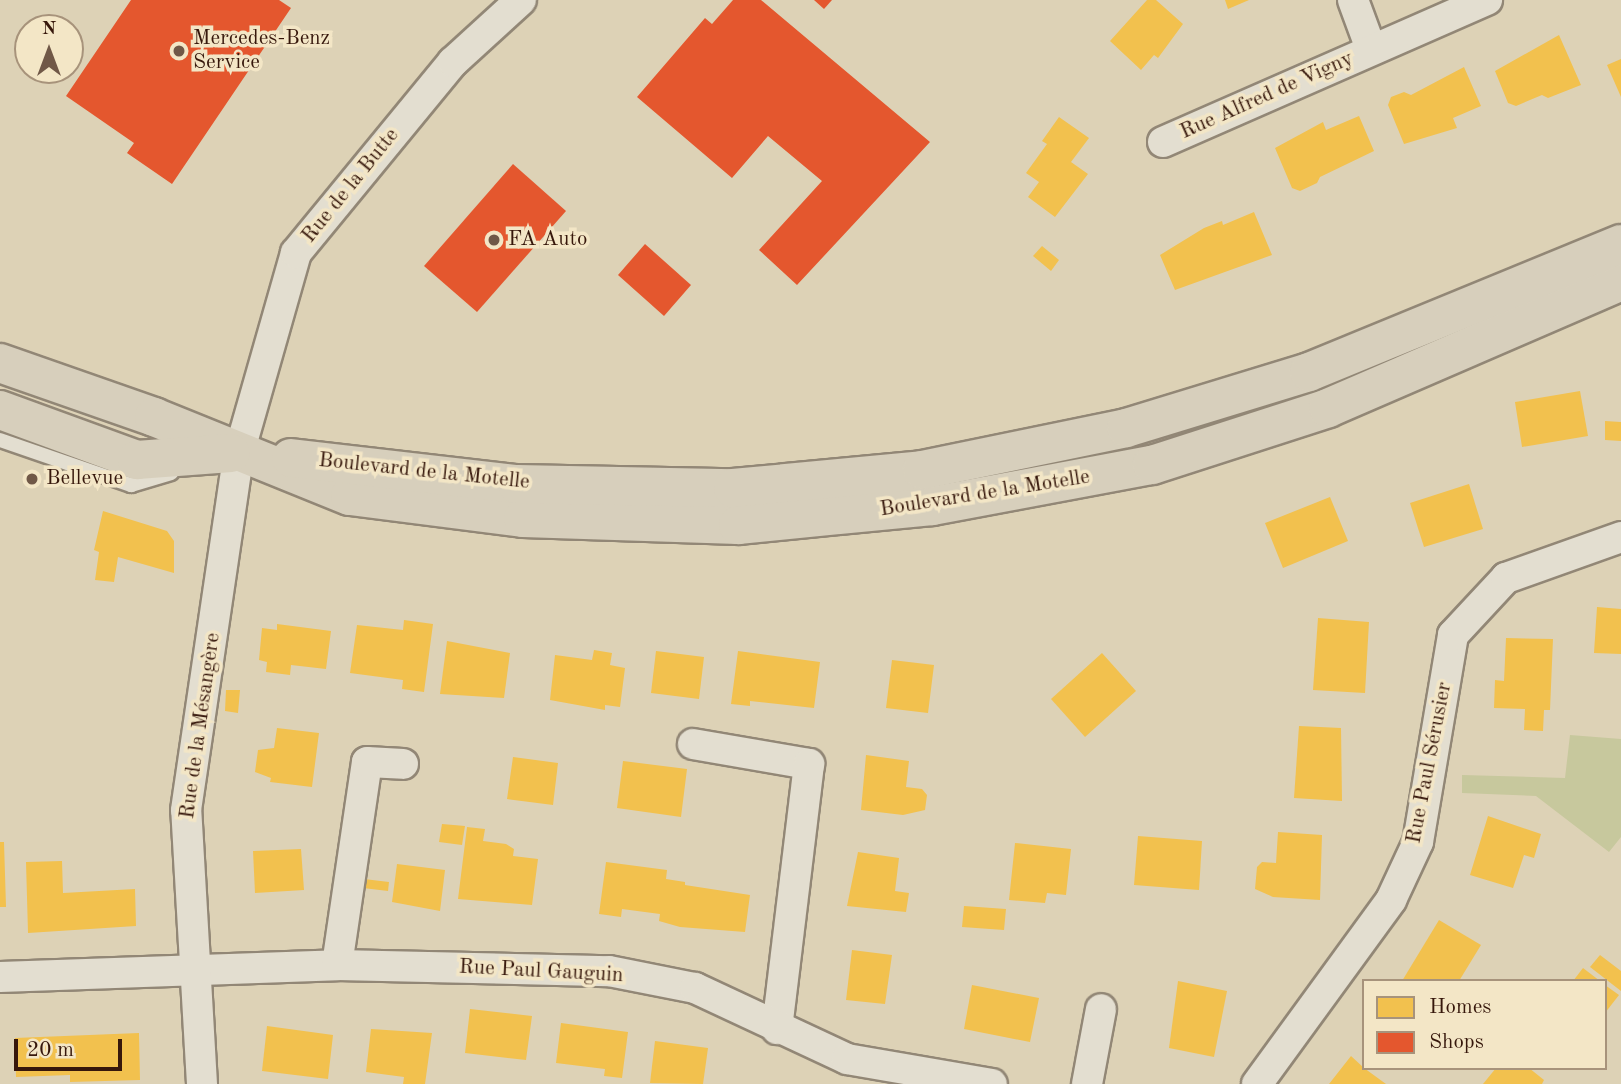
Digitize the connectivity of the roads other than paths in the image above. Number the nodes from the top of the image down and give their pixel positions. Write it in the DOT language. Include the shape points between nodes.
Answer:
graph roads {
  1 [pos="521,0"];
  2 [pos="1353,0"];
  3 [pos="1487,0"];
  4 [pos="1371,49"];
  5 [pos="1163,142"];
  6 [pos="1621,244"];
  7 [pos="1621,281"];
  8 [pos="0,363"];
  9 [pos="0,410"];
  10 [pos="0,440"];
  11 [pos="239,453"];
  12 [pos="1621,537"];
  13 [pos="693,744"];
  14 [pos="403,764"];
  15 [pos="337,965"];
  16 [pos="197,967"];
  17 [pos="0,977"];
  18 [pos="1101,1009"];
  19 [pos="777,1028"];
  20 [pos="202,1084"];
  21 [pos="992,1084"];
  22 [pos="1087,1084"];
  23 [pos="1257,1084"];
  1 -- 11 [label="street, Rue de la Butte" via="453,62 296,253"];
  2 -- 4 [label="street, Rue Alfred de Vigny"];
  3 -- 4 [label="street, Rue Alfred de Vigny"];
  4 -- 5 [label="street, Rue Alfred de Vigny"];
  6 -- 11 [label="main road, Boulevard de la Motelle" via="1309,372 1126,428 922,470 733,488 531,484"];
  7 -- 11 [label="main road, Boulevard de la Motelle" via="1328,408 1177,457 932,506 737,525 523,518 350,496"];
  8 -- 11 [label="main road, Boulevard de la Motelle" via="154,417"];
  9 -- 11 [label="main road, Boulevard de la Motelle" via="137,460"];
  10 -- 11 [label="lane" via="131,485"];
  11 -- 16 [label="street, Rue de la Mésangère" via="186,810"];
  12 -- 23 [label="street, Rue Paul Sérusier" via="1506,578 1453,635 1418,842 1391,900"];
  13 -- 19 [label="street" via="809,764"];
  14 -- 15 [label="street" via="367,762"];
  15 -- 16 [label="street, Rue Paul Gauguin"];
  15 -- 19 [label="street, Rue Paul Gauguin" via="609,971 695,988"];
  16 -- 17 [label="street, Rue Paul Gauguin"];
  16 -- 20 [label="street, Rue de la Mésangère"];
  18 -- 22 [label="street"];
  19 -- 21 [label="street, Rue Paul Gauguin" via="847,1059"];
}
